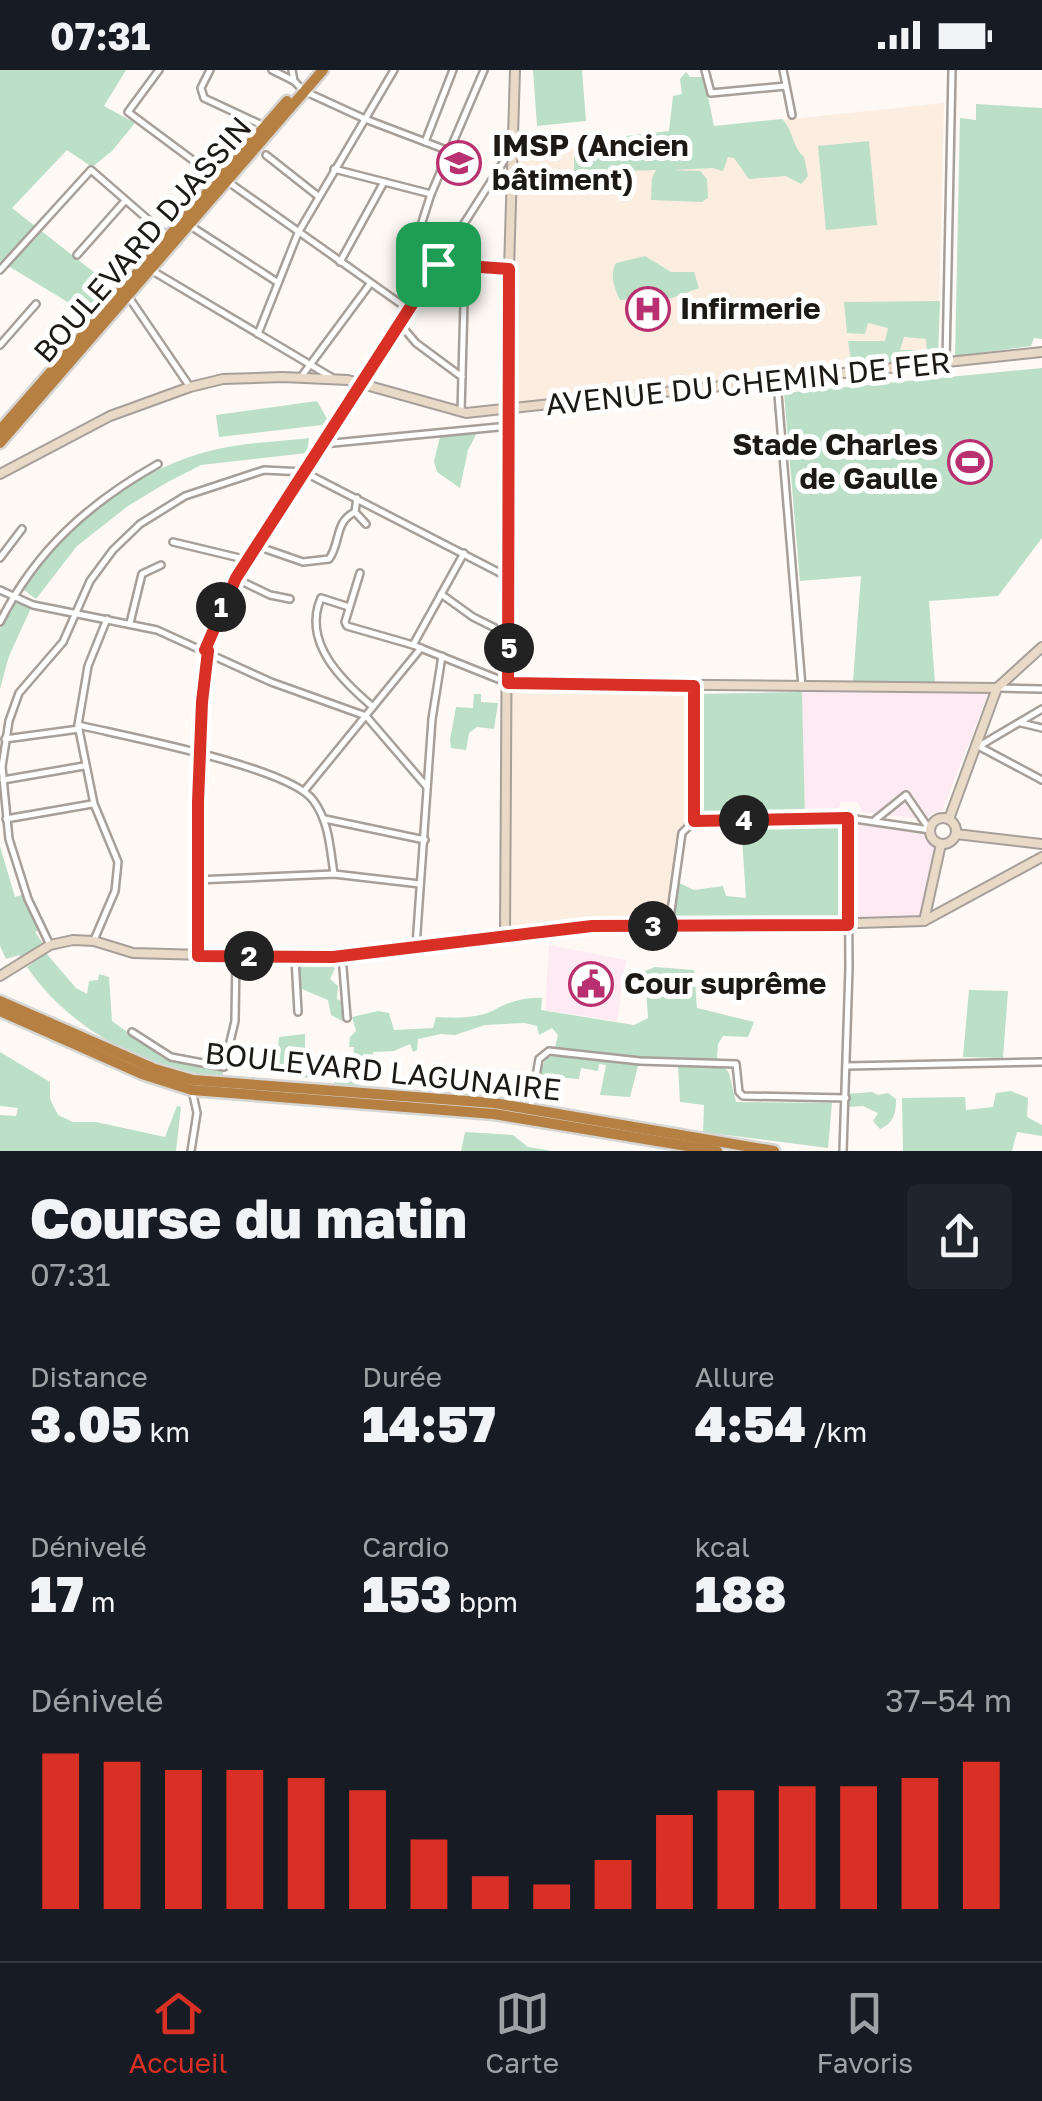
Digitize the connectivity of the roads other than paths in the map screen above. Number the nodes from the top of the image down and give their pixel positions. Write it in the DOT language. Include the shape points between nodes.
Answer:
graph roads {
  1 [pos="160,70"];
  2 [pos="210,70"];
  3 [pos="272,70"];
  4 [pos="292,70"];
  5 [pos="314,70"];
  6 [pos="323,70"];
  7 [pos="394,70"];
  8 [pos="453,70"];
  9 [pos="484,70"];
  10 [pos="515,70"];
  11 [pos="705,70"];
  12 [pos="783,70"];
  13 [pos="952,70"];
  14 [pos="299,86"];
  15 [pos="786,86"];
  16 [pos="792,115"];
  17 [pos="365,120"];
  18 [pos="264,126"];
  19 [pos="424,142"];
  20 [pos="511,150"];
  21 [pos="449,151"];
  22 [pos="266,155"];
  23 [pos="334,169"];
  24 [pos="222,180"];
  25 [pos="384,182"];
  26 [pos="431,194"];
  27 [pos="318,196"];
  28 [pos="124,202"];
  29 [pos="189,226"];
  30 [pos="298,233"];
  31 [pos="169,238"];
  32 [pos="77,255"];
  33 [pos="340,262"];
  34 [pos="438,264"];
  35 [pos="466,266"];
  36 [pos="509,269"];
  37 [pos="0,270"];
  38 [pos="150,270"];
  39 [pos="278,282"];
  40 [pos="370,284"];
  41 [pos="128,296"];
  42 [pos="36,304"];
  43 [pos="409,310"];
  44 [pos="400,324"];
  45 [pos="258,334"];
  46 [pos="0,345"];
  47 [pos="1042,352"];
  48 [pos="946,364"];
  49 [pos="310,366"];
  50 [pos="302,377"];
  51 [pos="462,377"];
  52 [pos="334,379"];
  53 [pos="777,382"];
  54 [pos="363,383"];
  55 [pos="190,387"];
  56 [pos="509,410"];
  57 [pos="460,412"];
  58 [pos="509,426"];
  59 [pos="0,430"];
  60 [pos="0,443"];
  61 [pos="322,444"];
  62 [pos="158,464"];
  63 [pos="304,472"];
  64 [pos="0,474"];
  65 [pos="357,498"];
  66 [pos="355,512"];
  67 [pos="366,524"];
  68 [pos="22,529"];
  69 [pos="173,542"];
  70 [pos="257,546"];
  71 [pos="464,553"];
  72 [pos="0,558"];
  73 [pos="248,560"];
  74 [pos="160,565"];
  75 [pos="360,573"];
  76 [pos="508,577"];
  77 [pos="236,578"];
  78 [pos="0,590"];
  79 [pos="441,594"];
  80 [pos="13,596"];
  81 [pos="290,599"];
  82 [pos="350,607"];
  83 [pos="75,612"];
  84 [pos="108,620"];
  85 [pos="0,622"];
  86 [pos="130,624"];
  87 [pos="509,635"];
  88 [pos="413,645"];
  89 [pos="1042,647"];
  90 [pos="421,648"];
  91 [pos="207,650"];
  92 [pos="442,656"];
  93 [pos="508,683"];
  94 [pos="694,686"];
  95 [pos="802,686"];
  96 [pos="997,688"];
  97 [pos="1042,689"];
  98 [pos="373,707"];
  99 [pos="1042,710"];
  100 [pos="366,716"];
  101 [pos="1021,723"];
  102 [pos="78,727"];
  103 [pos="1042,728"];
  104 [pos="5,739"];
  105 [pos="977,748"];
  106 [pos="201,756"];
  107 [pos="84,766"];
  108 [pos="3,780"];
  109 [pos="1042,780"];
  110 [pos="427,787"];
  111 [pos="305,790"];
  112 [pos="94,804"];
  113 [pos="848,818"];
  114 [pos="324,819"];
  115 [pos="949,819"];
  116 [pos="6,820"];
  117 [pos="694,821"];
  118 [pos="874,821"];
  119 [pos="930,830"];
  120 [pos="956,834"];
  121 [pos="425,840"];
  122 [pos="942,844"];
  123 [pos="1042,844"];
  124 [pos="1042,856"];
  125 [pos="334,874"];
  126 [pos="196,880"];
  127 [pos="420,884"];
  128 [pos="924,921"];
  129 [pos="848,925"];
  130 [pos="669,926"];
  131 [pos="505,934"];
  132 [pos="94,941"];
  133 [pos="47,947"];
  134 [pos="416,947"];
  135 [pos="198,956"];
  136 [pos="236,956"];
  137 [pos="342,956"];
  138 [pos="294,958"];
  139 [pos="0,976"];
  140 [pos="0,1000"];
  141 [pos="0,1011"];
  142 [pos="298,1012"];
  143 [pos="347,1018"];
  144 [pos="132,1032"];
  145 [pos="1042,1062"];
  146 [pos="847,1066"];
  147 [pos="193,1085"];
  148 [pos="846,1098"];
  149 [pos="529,1114"];
  150 [pos="191,1151"];
  151 [pos="717,1151"];
  152 [pos="774,1151"];
  153 [pos="844,1151"];
  1 -- 24 [label="street" via="128,112"];
  2 -- 18 [label="street" via="204,98"];
  3 -- 14 [label="street"];
  4 -- 14 [label="street"];
  5 -- 14 [label="highway, BOULEVARD DJASSIN"];
  6 -- 14 [label="highway, BOULEVARD DJASSIN"];
  7 -- 17 [label="street"];
  8 -- 19 [label="street"];
  9 -- 21 [label="street"];
  10 -- 20 [label="street"];
  11 -- 15 [label="street" via="710,93"];
  12 -- 15 [label="street"];
  13 -- 48 [label="street"];
  14 -- 17 [label="street"];
  14 -- 18 [label="highway, BOULEVARD DJASSIN"];
  14 -- 24 [label="highway, BOULEVARD DJASSIN"];
  15 -- 16 [label="street"];
  17 -- 19 [label="street"];
  17 -- 23 [label="street"];
  18 -- 24 [label="highway, BOULEVARD DJASSIN"];
  19 -- 21 [label="street"];
  20 -- 34 [label="street"];
  20 -- 36 [label="street"];
  21 -- 26 [label="street"];
  22 -- 27 [label="street"];
  23 -- 25 [label="street"];
  23 -- 27 [label="street"];
  24 -- 29 [label="highway, BOULEVARD DJASSIN"];
  24 -- 30 [label="street"];
  24 -- 31 [label="highway, BOULEVARD DJASSIN"];
  25 -- 26 [label="street"];
  25 -- 33 [label="street"];
  26 -- 34 [label="street" via="414,239"];
  27 -- 30 [label="street"];
  28 -- 31 [label="street"];
  28 -- 32 [label="street"];
  28 -- 37 [label="street" via="91,170"];
  29 -- 38 [label="highway, BOULEVARD DJASSIN"];
  29 -- 39 [label="street"];
  30 -- 33 [label="street"];
  30 -- 39 [label="street"];
  31 -- 59 [label="highway, BOULEVARD DJASSIN"];
  33 -- 40 [label="street"];
  34 -- 35 [label="street"];
  34 -- 43 [label="street"];
  35 -- 36 [label="street"];
  35 -- 51 [label="street"];
  36 -- 56 [label="street"];
  38 -- 41 [label="highway, BOULEVARD DJASSIN"];
  38 -- 45 [label="street"];
  39 -- 45 [label="street"];
  40 -- 43 [label="street"];
  40 -- 49 [label="street"];
  41 -- 55 [label="street"];
  41 -- 60 [label="highway, BOULEVARD DJASSIN"];
  42 -- 46 [label="street"];
  43 -- 44 [label="street"];
  44 -- 51 [label="street"];
  44 -- 54 [label="street"];
  45 -- 49 [label="street"];
  47 -- 48 [label="street, AVENUE DU CHEMIN DE FER"];
  48 -- 53 [label="street, AVENUE DU CHEMIN DE FER"];
  49 -- 50 [label="street"];
  49 -- 52 [label="street"];
  50 -- 52 [label="street, AVENUE DU CHEMIN DE FER"];
  50 -- 55 [label="street, AVENUE DU CHEMIN DE FER" via="234,378"];
  51 -- 57 [label="street"];
  52 -- 54 [label="street, AVENUE DU CHEMIN DE FER"];
  53 -- 56 [label="street, AVENUE DU CHEMIN DE FER"];
  53 -- 95 [label="street"];
  54 -- 57 [label="street, AVENUE DU CHEMIN DE FER"];
  54 -- 61 [label="street"];
  55 -- 64 [label="street, AVENUE DU CHEMIN DE FER" via="100,420"];
  56 -- 57 [label="street, AVENUE DU CHEMIN DE FER"];
  56 -- 58 [label="street"];
  58 -- 61 [label="street"];
  58 -- 76 [label="street"];
  61 -- 63 [label="street"];
  62 -- 80 [label="street" via="78,517"];
  63 -- 65 [label="street"];
  63 -- 70 [label="street"];
  63 -- 83 [label="street" via="264,470 185,496 154,514 113,550"];
  65 -- 66 [label="street"];
  65 -- 71 [label="street"];
  66 -- 67 [label="street"];
  66 -- 70 [label="street" via="342,522 329,559 302,562"];
  68 -- 72 [label="street"];
  69 -- 73 [label="street"];
  70 -- 73 [label="street"];
  71 -- 76 [label="street"];
  71 -- 79 [label="street"];
  73 -- 77 [label="street"];
  74 -- 86 [label="street" via="142,574"];
  75 -- 82 [label="street"];
  76 -- 87 [label="street"];
  77 -- 81 [label="street"];
  77 -- 91 [label="street"];
  78 -- 80 [label="street"];
  79 -- 87 [label="street"];
  79 -- 88 [label="street"];
  80 -- 83 [label="street"];
  80 -- 85 [label="street"];
  82 -- 88 [label="street" via="347,626"];
  82 -- 98 [label="street" via="322,598 316,629 340,677"];
  83 -- 84 [label="street"];
  83 -- 104 [label="street" via="63,642 19,693"];
  84 -- 86 [label="street"];
  84 -- 102 [label="street" via="84,683"];
  86 -- 91 [label="street"];
  87 -- 93 [label="street"];
  88 -- 90 [label="street"];
  89 -- 96 [label="street"];
  90 -- 92 [label="street"];
  90 -- 98 [label="street"];
  91 -- 100 [label="street" via="271,682"];
  91 -- 106 [label="street"];
  92 -- 93 [label="street"];
  92 -- 110 [label="street"];
  93 -- 94 [label="street"];
  93 -- 131 [label="street"];
  94 -- 95 [label="street"];
  94 -- 117 [label="street"];
  95 -- 96 [label="street"];
  96 -- 97 [label="street"];
  96 -- 105 [label="street"];
  98 -- 100 [label="street"];
  99 -- 101 [label="street"];
  100 -- 110 [label="street"];
  100 -- 111 [label="street"];
  101 -- 103 [label="street"];
  101 -- 105 [label="street"];
  102 -- 104 [label="street"];
  102 -- 106 [label="street"];
  102 -- 107 [label="street"];
  104 -- 108 [label="street"];
  105 -- 109 [label="street"];
  105 -- 115 [label="street"];
  106 -- 111 [label="street"];
  106 -- 126 [label="street"];
  107 -- 108 [label="street"];
  107 -- 112 [label="street"];
  108 -- 116 [label="street"];
  110 -- 121 [label="street"];
  111 -- 114 [label="street"];
  112 -- 116 [label="street"];
  112 -- 132 [label="street" via="118,869"];
  113 -- 117 [label="street"];
  113 -- 118 [label="street"];
  113 -- 129 [label="street"];
  114 -- 121 [label="street"];
  114 -- 125 [label="street"];
  115 -- 119 [label="street" via="938,818"];
  115 -- 120 [label="street"];
  116 -- 133 [label="street"];
  117 -- 130 [label="street" via="681,839"];
  118 -- 119 [label="street"];
  118 -- 119 [label="street" via="906,795"];
  119 -- 122 [label="street"];
  120 -- 122 [label="street"];
  120 -- 123 [label="street"];
  121 -- 127 [label="street"];
  122 -- 128 [label="street"];
  124 -- 128 [label="street"];
  125 -- 126 [label="street"];
  125 -- 127 [label="street"];
  126 -- 135 [label="street"];
  127 -- 134 [label="street"];
  128 -- 129 [label="street"];
  129 -- 130 [label="street"];
  129 -- 146 [label="street"];
  130 -- 131 [label="street"];
  131 -- 134 [label="street"];
  132 -- 133 [label="street"];
  132 -- 135 [label="street" via="133,953"];
  133 -- 139 [label="street"];
  134 -- 137 [label="street"];
  135 -- 136 [label="street"];
  136 -- 138 [label="street"];
  136 -- 144 [label="street" via="235,1021 224,1067 170,1057"];
  137 -- 138 [label="street"];
  137 -- 143 [label="street"];
  138 -- 142 [label="street"];
  140 -- 147 [label="highway, BOULEVARD LAGUNAIRE"];
  141 -- 147 [label="highway, BOULEVARD LAGUNAIRE" via="142,1074"];
  145 -- 146 [label="street"];
  146 -- 148 [label="street"];
  147 -- 149 [label="highway, BOULEVARD LAGUNAIRE"];
  147 -- 150 [label="street"];
  148 -- 149 [label="street" via="743,1096 736,1064 549,1050 538,1059"];
  148 -- 153 [label="street"];
  149 -- 151 [label="highway, BOULEVARD LAGUNAIRE"];
  149 -- 152 [label="highway, BOULEVARD LAGUNAIRE"];
}
